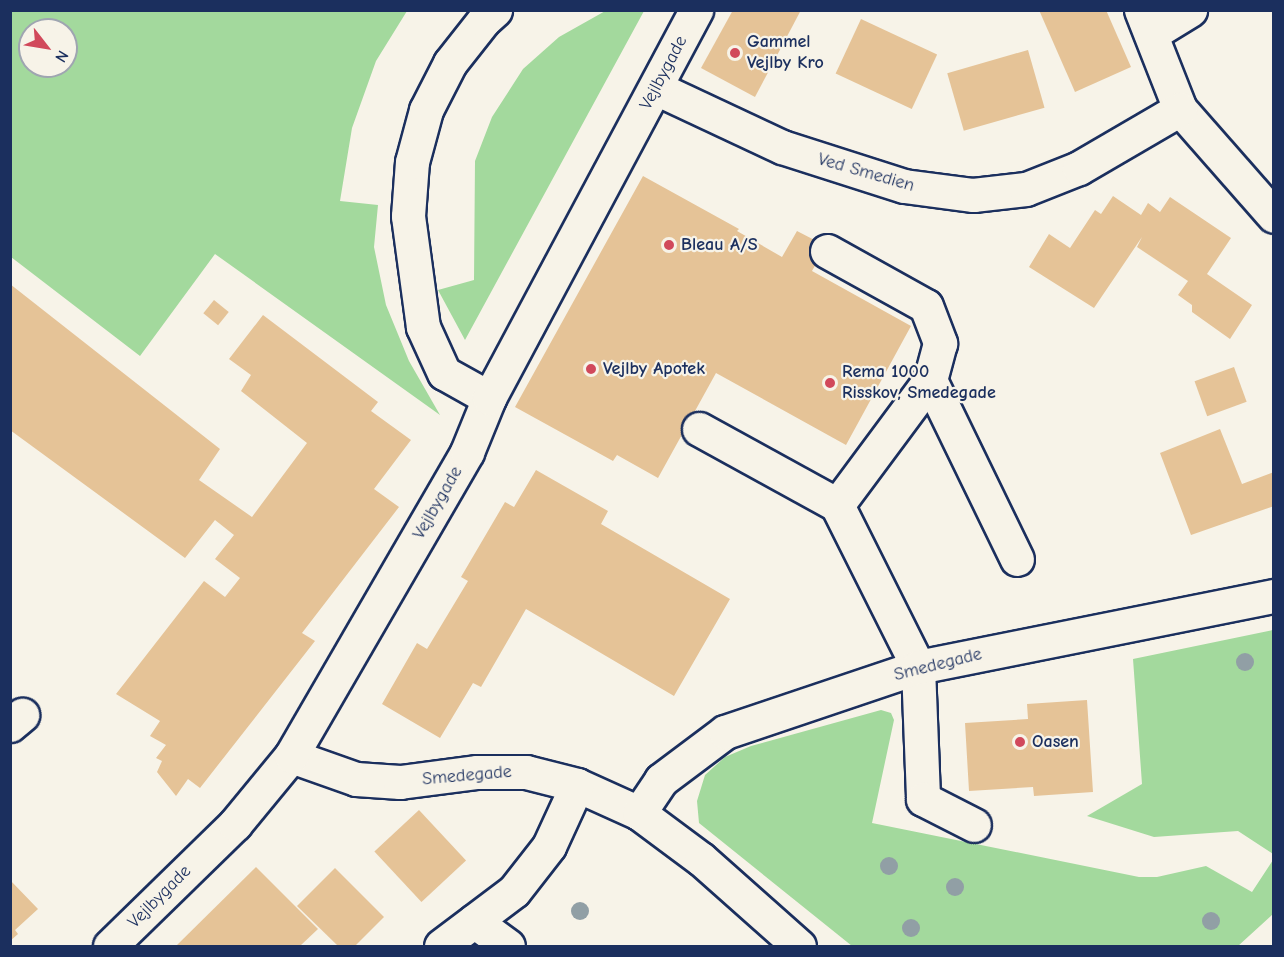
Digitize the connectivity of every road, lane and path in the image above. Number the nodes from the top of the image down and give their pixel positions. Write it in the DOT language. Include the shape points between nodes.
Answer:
graph roads {
  1 [pos="495,10"];
  2 [pos="696,10"];
  3 [pos="1190,10"];
  4 [pos="1146,22"];
  5 [pos="656,88"];
  6 [pos="1180,109"];
  7 [pos="1274,216"];
  8 [pos="827,251"];
  9 [pos="930,380"];
  10 [pos="489,398"];
  11 [pos="699,429"];
  12 [pos="837,505"];
  13 [pos="1017,559"];
  14 [pos="1274,596"];
  15 [pos="918,667"];
  16 [pos="291,756"];
  17 [pos="577,785"];
  18 [pos="639,813"];
  19 [pos="974,825"];
  20 [pos="474,921"];
  21 [pos="110,946"];
  22 [pos="441,946"];
  23 [pos="508,946"];
  24 [pos="799,946"];
  1 -- 10 [label="street" via="450,63 426,110 412,162 408,216 423,327 444,373"];
  2 -- 5 [label="street, Vejlbygade"];
  3 -- 4 [label="street"];
  4 -- 6 [label="street"];
  5 -- 6 [label="street, Ved Smedien" via="782,147 904,186 973,195 1026,189 1079,168"];
  5 -- 10 [label="street, Vejlbygade"];
  6 -- 7 [label="street"];
  8 -- 9 [label="street" via="926,306 940,343"];
  9 -- 12 [label="street"];
  9 -- 13 [label="street"];
  10 -- 16 [label="street, Vejlbygade" via="467,452"];
  11 -- 12 [label="street"];
  12 -- 15 [label="street"];
  14 -- 15 [label="street, Smedegade"];
  15 -- 18 [label="street, Smedegade" via="725,732 661,780"];
  15 -- 19 [label="street" via="923,799"];
  16 -- 17 [label="street, Smedegade" via="356,779 400,782 477,772 526,772"];
  16 -- 21 [label="street, Vejlbygade" via="235,824"];
  17 -- 18 [label="street, Smedegade"];
  17 -- 20 [label="street" via="549,846 514,891"];
  18 -- 24 [label="street, Smedegade" via="701,859"];
  20 -- 22 [label="street"];
  20 -- 23 [label="street"];
}
